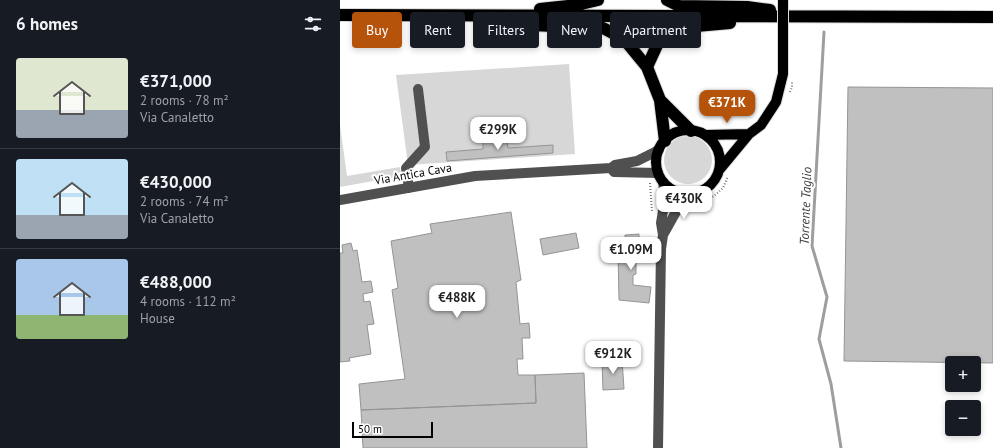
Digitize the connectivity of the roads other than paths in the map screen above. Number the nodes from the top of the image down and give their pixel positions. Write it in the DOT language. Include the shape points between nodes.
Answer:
graph roads {
  1 [pos="598,0"];
  2 [pos="668,0"];
  3 [pos="783,0"];
  4 [pos="340,15"];
  5 [pos="410,15"];
  6 [pos="465,15"];
  7 [pos="465,15"];
  8 [pos="465,16"];
  9 [pos="817,17"];
  10 [pos="993,17"];
  11 [pos="647,67"];
  12 [pos="418,88"];
  13 [pos="660,100"];
  14 [pos="691,131"];
  15 [pos="749,134"];
  16 [pos="705,135"];
  17 [pos="662,145"];
  18 [pos="611,168"];
  19 [pos="720,169"];
  20 [pos="658,173"];
  21 [pos="663,182"];
  22 [pos="409,188"];
  23 [pos="686,194"];
  24 [pos="340,200"];
  25 [pos="663,235"];
  26 [pos="658,448"];
  1 -- 6 [label="highway" via="577,6"];
  2 -- 9 [label="highway" via="679,6 747,7"];
  3 -- 15 [label="main road, bridge" via="783,74 776,102 760,125"];
  4 -- 5 [label="highway"];
  7 -- 9 [label="highway"];
  8 -- 11 [label="highway" via="530,25 603,28 624,39"];
  9 -- 10 [label="highway"];
  9 -- 11 [label="highway" via="674,28 658,43"];
  11 -- 13 [label="highway"];
  12 -- 22 [label="street" via="425,147 406,168"];
  13 -- 14 [label="highway"];
  13 -- 17 [label="highway"];
  14 -- 16 [label="main road"];
  14 -- 17 [label="main road" via="669,137"];
  15 -- 16 [label="main road"];
  15 -- 19 [label="main road"];
  16 -- 19 [label="main road" via="718,150"];
  17 -- 18 [label="street, Via Antica Cava" via="637,161"];
  17 -- 20 [label="main road" via="656,161"];
  18 -- 20 [label="street, Via Antica Cava" via="614,172"];
  18 -- 22 [label="street, Via Antica Cava" via="475,176"];
  19 -- 23 [label="main road" via="714,181 705,190"];
  20 -- 21 [label="main road"];
  21 -- 23 [label="main road" via="674,190"];
  21 -- 25 [label="street"];
  22 -- 24 [label="street, Via Antica Cava"];
  23 -- 25 [label="street"];
  25 -- 26 [label="street"];
}
